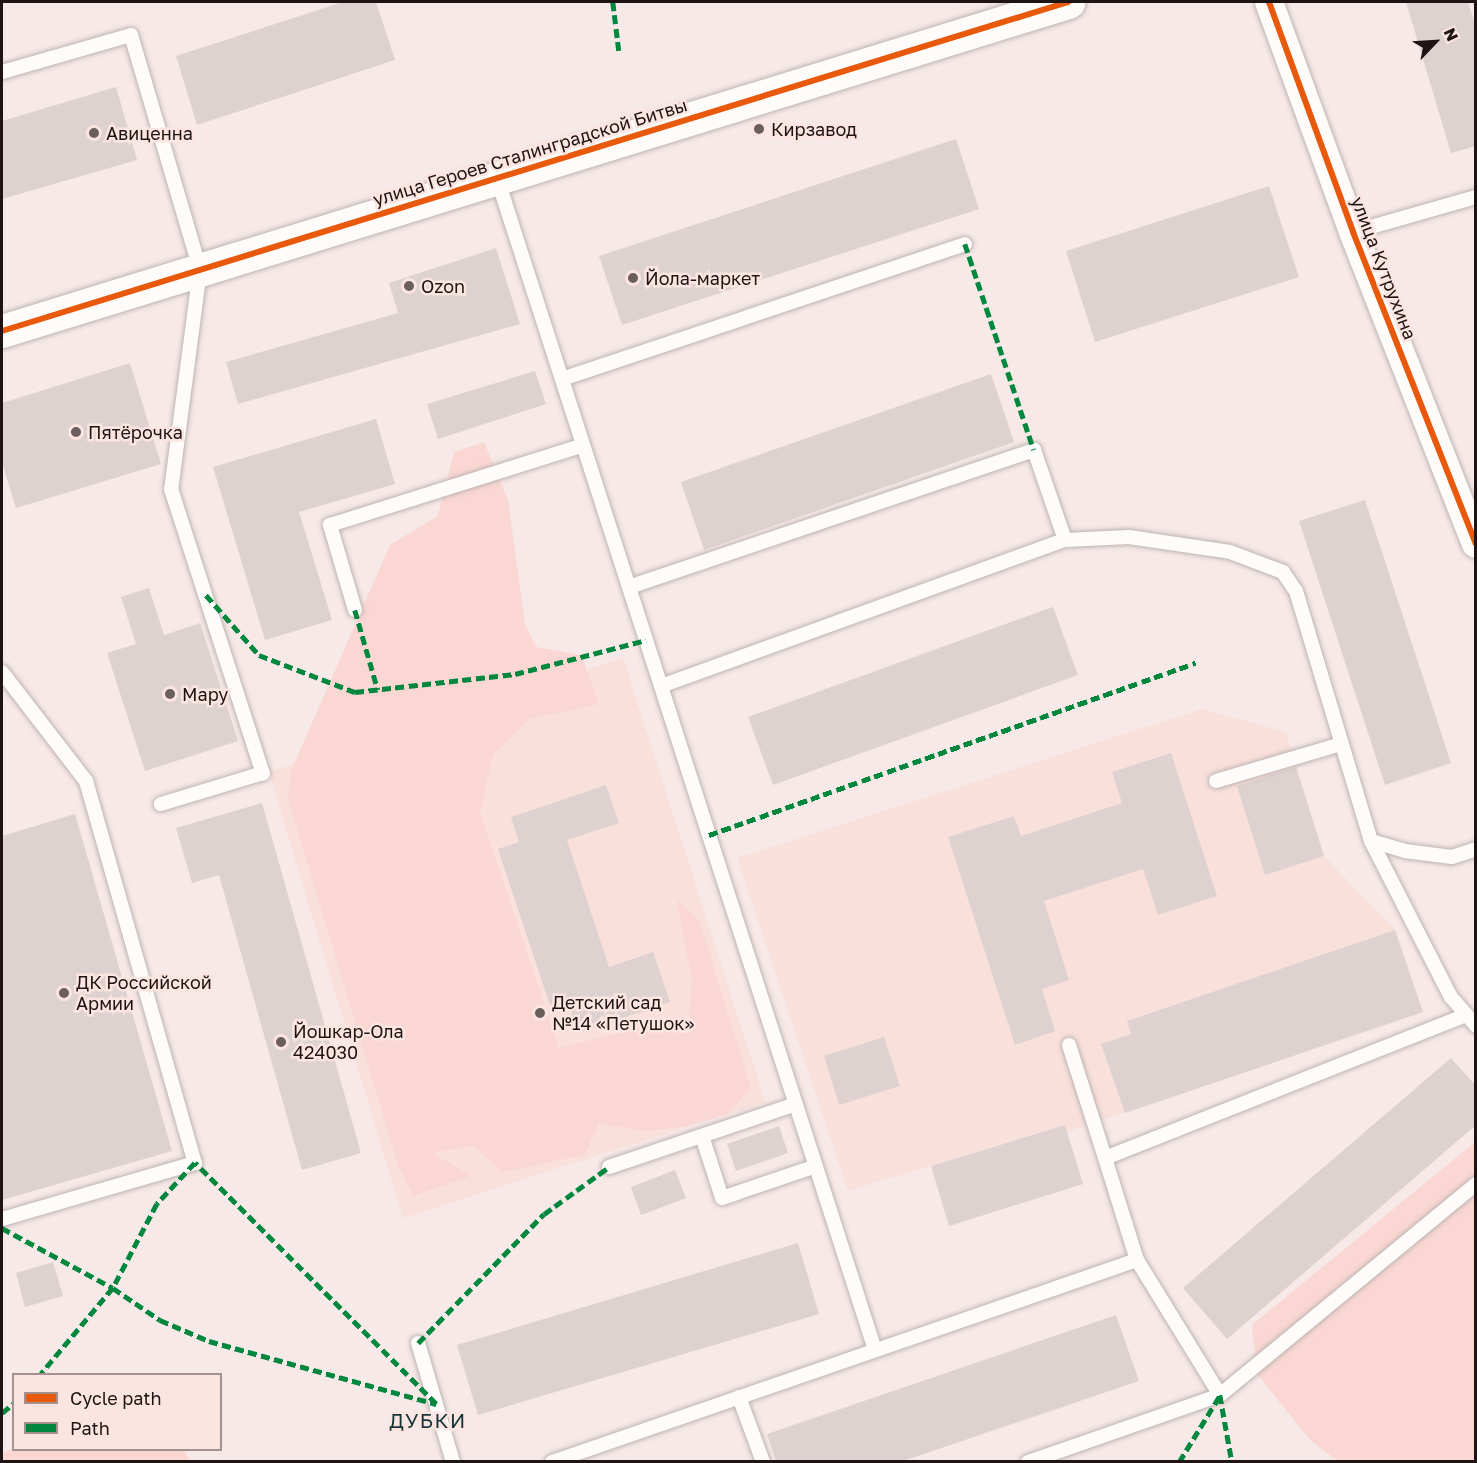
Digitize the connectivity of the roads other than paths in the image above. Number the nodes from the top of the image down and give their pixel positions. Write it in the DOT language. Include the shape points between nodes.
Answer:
graph roads {
  1 [pos="1068,2"];
  2 [pos="1269,2"];
  3 [pos="2,72"];
  4 [pos="497,178"];
  5 [pos="1476,197"];
  6 [pos="1353,232"];
  7 [pos="965,244"];
  8 [pos="200,270"];
  9 [pos="2,331"];
  10 [pos="562,379"];
  11 [pos="583,445"];
  12 [pos="1065,540"];
  13 [pos="1476,544"];
  14 [pos="629,588"];
  15 [pos="354,610"];
  16 [pos="2,672"];
  17 [pos="662,686"];
  18 [pos="1341,744"];
  19 [pos="1216,781"];
  20 [pos="161,804"];
  21 [pos="1371,841"];
  22 [pos="1476,849"];
  23 [pos="1471,1020"];
  24 [pos="1070,1045"];
  25 [pos="796,1104"];
  26 [pos="702,1136"];
  27 [pos="1106,1158"];
  28 [pos="816,1166"];
  29 [pos="609,1167"];
  30 [pos="1476,1184"];
  31 [pos="2,1219"];
  32 [pos="1137,1260"];
  33 [pos="418,1343"];
  34 [pos="875,1350"];
  35 [pos="1220,1395"];
  36 [pos="739,1397"];
  37 [pos="453,1461"];
  38 [pos="552,1461"];
  39 [pos="763,1461"];
  40 [pos="1028,1461"];
  1 -- 4 [label="street, улица Героев Сталинградской Битвы"];
  2 -- 6 [label="street, улица Кутрухина"];
  3 -- 8 [label="lane" via="131,35"];
  4 -- 8 [label="street, улица Героев Сталинградской Битвы"];
  4 -- 10 [label="lane"];
  5 -- 6 [label="lane"];
  6 -- 13 [label="street, улица Кутрухина"];
  7 -- 10 [label="lane"];
  8 -- 9 [label="street, улица Героев Сталинградской Битвы"];
  8 -- 20 [label="lane" via="171,489 263,773"];
  10 -- 11 [label="lane"];
  11 -- 14 [label="lane"];
  11 -- 15 [label="lane" via="330,525"];
  12 -- 14 [label="lane" via="1034,450"];
  12 -- 17 [label="lane"];
  12 -- 18 [label="lane" via="1140,539 1230,552 1283,572 1296,591"];
  14 -- 17 [label="lane"];
  16 -- 31 [label="lane" via="86,781 195,1163"];
  17 -- 25 [label="lane"];
  18 -- 19 [label="lane"];
  18 -- 21 [label="lane"];
  21 -- 22 [label="lane" via="1405,851 1452,857"];
  21 -- 23 [label="lane" via="1451,998"];
  23 -- 27 [label="lane"];
  24 -- 27 [label="lane"];
  25 -- 26 [label="lane"];
  25 -- 28 [label="lane"];
  26 -- 28 [label="lane" via="722,1198"];
  26 -- 29 [label="lane"];
  27 -- 32 [label="lane"];
  28 -- 34 [label="lane"];
  30 -- 35 [label="lane"];
  32 -- 34 [label="lane"];
  32 -- 35 [label="lane"];
  33 -- 37 [label="lane"];
  34 -- 36 [label="lane"];
  35 -- 40 [label="lane"];
  36 -- 38 [label="lane"];
  36 -- 39 [label="lane"];
}
